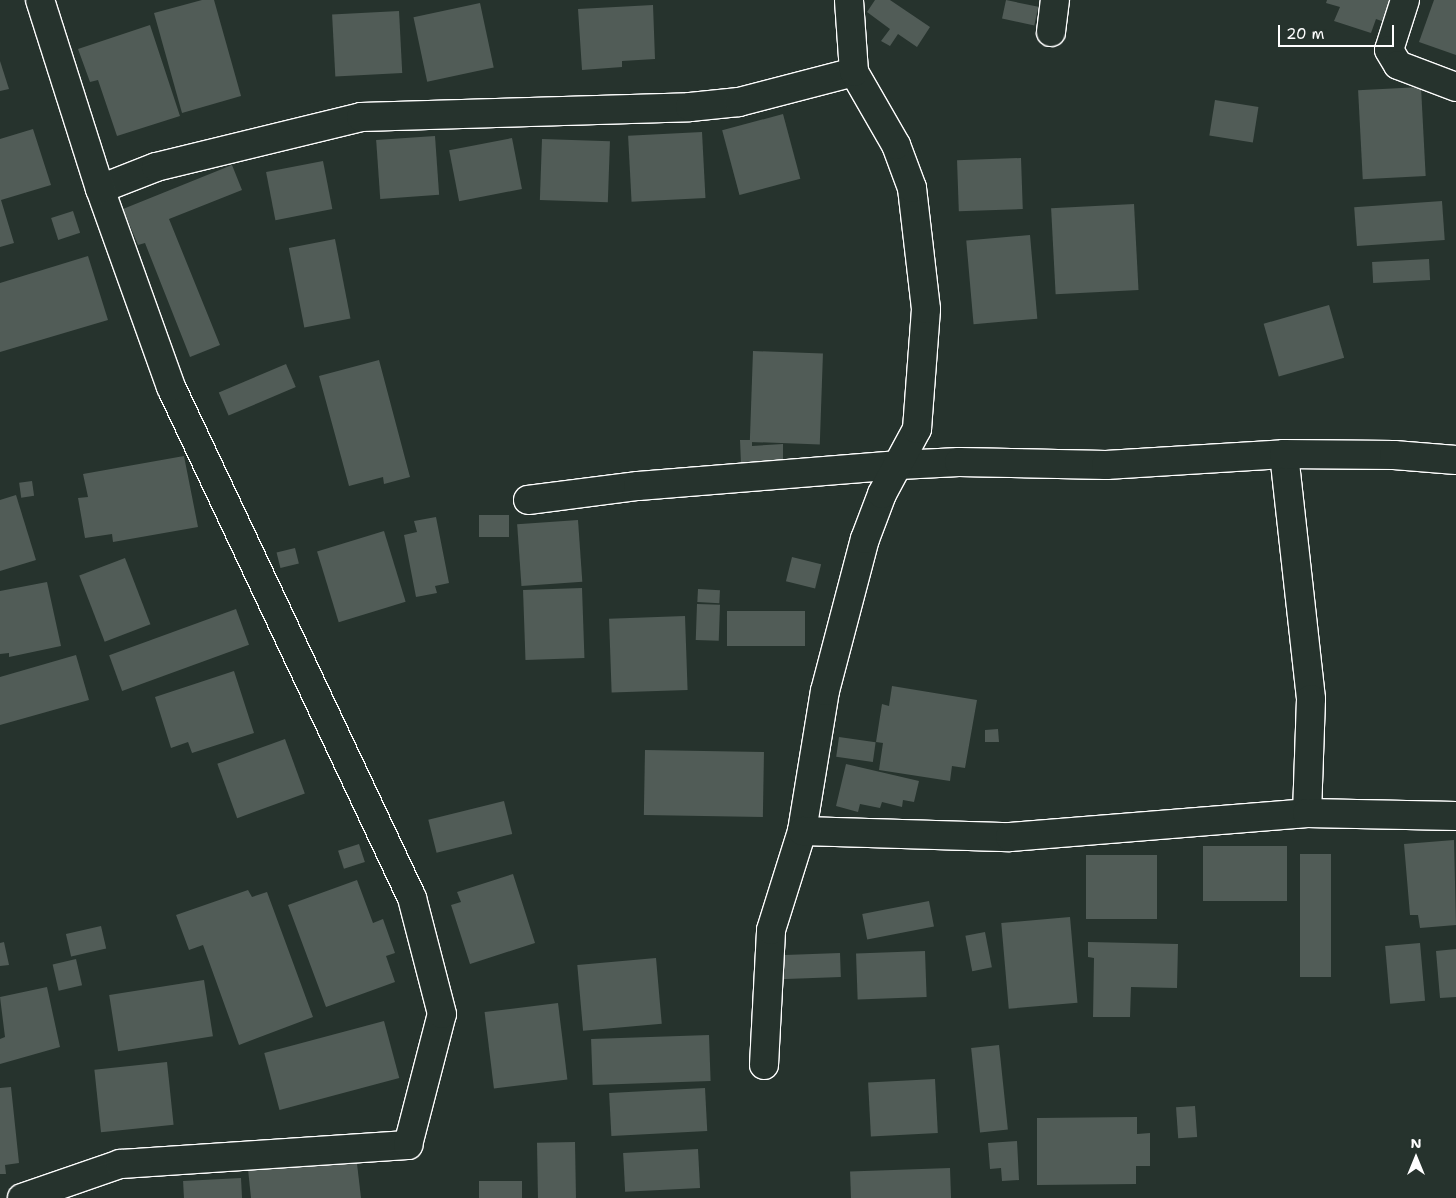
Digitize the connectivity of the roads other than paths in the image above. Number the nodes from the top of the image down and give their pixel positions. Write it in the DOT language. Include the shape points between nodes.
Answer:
graph roads {
  1 [pos="40,0"];
  2 [pos="849,0"];
  3 [pos="1055,0"];
  4 [pos="1405,0"];
  5 [pos="1051,32"];
  6 [pos="854,72"];
  7 [pos="1456,87"];
  8 [pos="100,189"];
  9 [pos="1284,454"];
  10 [pos="1456,460"];
  11 [pos="899,465"];
  12 [pos="528,500"];
  13 [pos="1307,813"];
  14 [pos="1456,816"];
  15 [pos="802,831"];
  16 [pos="764,1065"];
  17 [pos="22,1198"];
  1 -- 8 [label="street"];
  2 -- 6 [label="street"];
  3 -- 5 [label="street"];
  4 -- 7 [label="street" via="1389,50 1398,65"];
  6 -- 8 [label="street" via="739,102 700,106 361,117 156,167"];
  6 -- 11 [label="street" via="896,145 912,188 926,309 918,429"];
  8 -- 17 [label="street" via="171,387 412,898 442,1014 408,1145 120,1164"];
  9 -- 10 [label="street" via="1394,455"];
  9 -- 11 [label="street" via="1106,465 959,462"];
  9 -- 13 [label="street" via="1311,699"];
  11 -- 12 [label="street" via="638,486"];
  11 -- 15 [label="street" via="882,494 865,539 825,692"];
  13 -- 14 [label="street"];
  13 -- 15 [label="street" via="1010,837"];
  15 -- 16 [label="street" via="771,930"];
}
